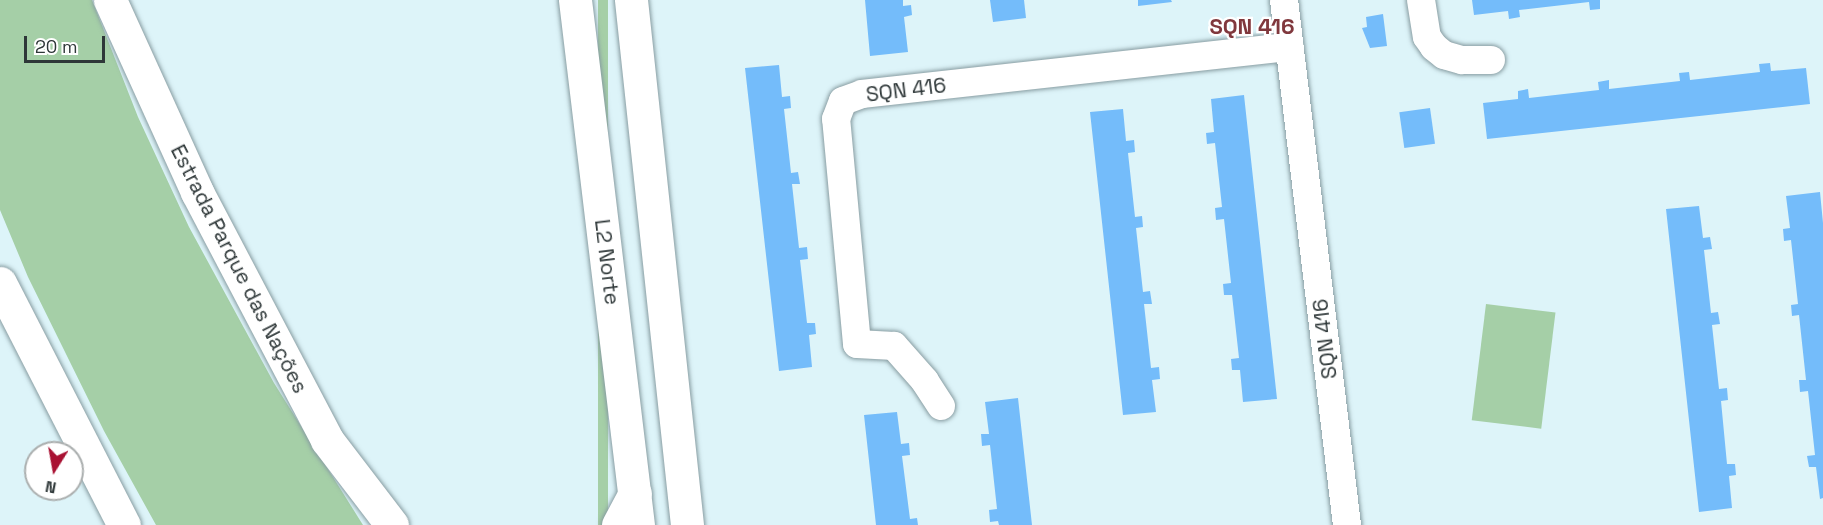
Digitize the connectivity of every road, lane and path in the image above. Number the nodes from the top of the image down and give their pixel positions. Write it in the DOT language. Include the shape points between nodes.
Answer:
graph roads {
  1 [pos="110,0"];
  2 [pos="574,0"];
  3 [pos="631,0"];
  4 [pos="1284,0"];
  5 [pos="1421,0"];
  6 [pos="1290,47"];
  7 [pos="1491,60"];
  8 [pos="0,283"];
  9 [pos="941,406"];
  10 [pos="635,493"];
  11 [pos="124,525"];
  12 [pos="392,525"];
  13 [pos="618,525"];
  14 [pos="638,525"];
  15 [pos="687,525"];
  16 [pos="1347,525"];
  1 -- 12 [label="main road, Estrada Parque das Nações" via="197,192 327,440"];
  2 -- 10 [label="main road, L2 Norte"];
  3 -- 15 [label="main road"];
  4 -- 6 [label="street, SQN 416"];
  5 -- 7 [label="street" via="1427,37 1434,47 1444,55 1462,60"];
  6 -- 9 [label="street, SQN 416" via="862,94 843,101 836,119 857,344 894,346"];
  6 -- 16 [label="street, SQN 416"];
  8 -- 11 [label="main road"];
  10 -- 13 [label="main road"];
  10 -- 14 [label="main road, L2 Norte"];
}
